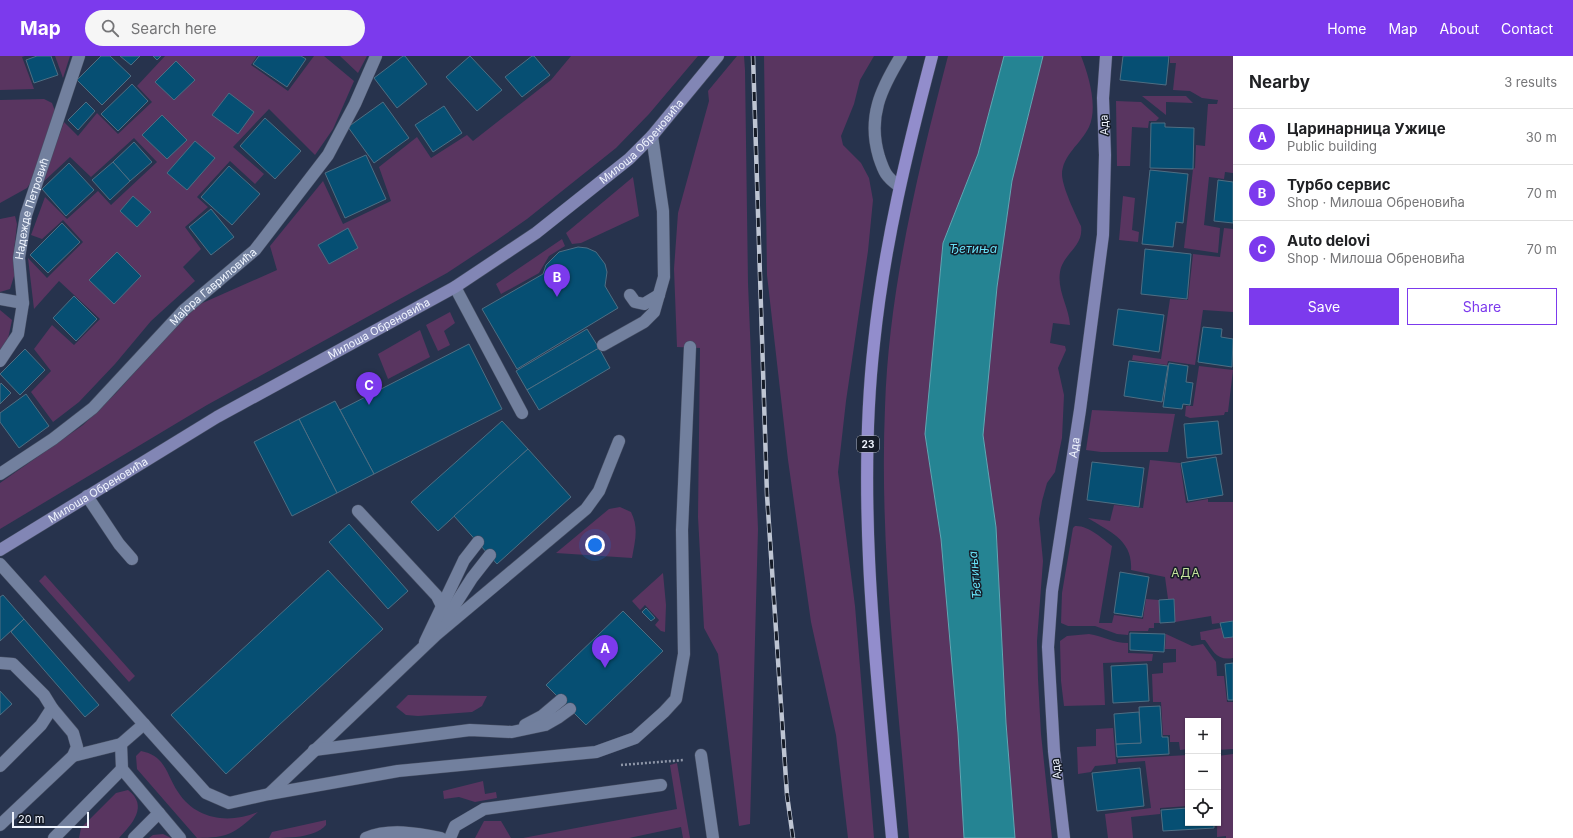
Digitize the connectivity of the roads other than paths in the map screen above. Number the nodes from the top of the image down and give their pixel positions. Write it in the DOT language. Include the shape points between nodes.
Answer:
graph roads {
  1 [pos="79,56"];
  2 [pos="376,56"];
  3 [pos="718,56"];
  4 [pos="901,56"];
  5 [pos="932,56"];
  6 [pos="1106,56"];
  7 [pos="652,136"];
  8 [pos="899,186"];
  9 [pos="455,287"];
  10 [pos="630,295"];
  11 [pos="658,295"];
  12 [pos="0,299"];
  13 [pos="24,303"];
  14 [pos="603,345"];
  15 [pos="690,347"];
  16 [pos="0,361"];
  17 [pos="522,414"];
  18 [pos="619,442"];
  19 [pos="0,474"];
  20 [pos="87,496"];
  21 [pos="358,511"];
  22 [pos="478,542"];
  23 [pos="0,550"];
  24 [pos="490,555"];
  25 [pos="132,559"];
  26 [pos="0,564"];
  27 [pos="442,606"];
  28 [pos="436,635"];
  29 [pos="420,651"];
  30 [pos="0,656"];
  31 [pos="0,662"];
  32 [pos="13,664"];
  33 [pos="566,704"];
  34 [pos="52,708"];
  35 [pos="144,724"];
  36 [pos="121,744"];
  37 [pos="314,750"];
  38 [pos="72,756"];
  39 [pos="701,757"];
  40 [pos="0,766"];
  41 [pos="122,769"];
  42 [pos="661,784"];
  43 [pos="269,794"];
  44 [pos="159,813"];
  45 [pos="0,825"];
  46 [pos="56,837"];
  47 [pos="134,838"];
  48 [pos="180,838"];
  49 [pos="366,838"];
  50 [pos="441,838"];
  51 [pos="450,838"];
  52 [pos="713,838"];
  53 [pos="892,838"];
  54 [pos="1064,838"];
  1 -- 13 [label="street, Надежде Петровић" via="26,215 19,258"];
  2 -- 19 [label="street, Мајора Гавриловића" via="355,104 328,155 255,250 184,310 93,408 53,439"];
  3 -- 7 [label="street, Милоша Обреновића"];
  4 -- 8 [label="street" via="879,97 874,129 876,148 884,169 888,178"];
  5 -- 8 [label="main road, 23"];
  6 -- 54 [label="street, Ада" via="1103,234 1080,410 1052,591 1048,647 1054,751"];
  7 -- 9 [label="street, Милоша Обреновића" via="629,159 536,233"];
  7 -- 11 [label="street" via="663,210 664,277"];
  8 -- 53 [label="main road, 23" via="884,268 874,344 868,462 874,621"];
  9 -- 17 [label="street"];
  9 -- 20 [label="street, Милоша Обреновића" via="217,417"];
  10 -- 11 [label="street" via="635,302 644,304"];
  11 -- 14 [label="street" via="654,312 644,322"];
  12 -- 13 [label="street"];
  13 -- 16 [label="street, Надежде Петровић" via="18,334"];
  15 -- 43 [label="street" via="682,530 684,654 676,699 635,738 596,752 398,771"];
  18 -- 28 [label="street" via="599,491 586,509"];
  20 -- 23 [label="street, Милоша Обреновића"];
  20 -- 25 [label="street"];
  21 -- 27 [label="street" via="437,596"];
  22 -- 27 [label="street" via="464,560"];
  24 -- 28 [label="street" via="472,578"];
  26 -- 35 [label="street"];
  27 -- 29 [label="street"];
  28 -- 29 [label="street"];
  29 -- 37 [label="street"];
  30 -- 32 [label="street"];
  31 -- 32 [label="street"];
  32 -- 34 [label="street" via="44,695"];
  33 -- 37 [label="street" via="512,732 470,730"];
  34 -- 38 [label="street" via="73,733 77,747"];
  34 -- 40 [label="street" via="41,725"];
  35 -- 36 [label="street"];
  35 -- 43 [label="street" via="206,793 229,804"];
  36 -- 38 [label="street"];
  36 -- 41 [label="street"];
  37 -- 43 [label="street"];
  38 -- 45 [label="street"];
  39 -- 52 [label="street"];
  41 -- 44 [label="street"];
  41 -- 46 [label="street"];
  42 -- 51 [label="street" via="484,809 455,826"];
  44 -- 47 [label="street"];
  44 -- 48 [label="street"];
  49 -- 50 [label="street" via="372,835 411,832"];
}
